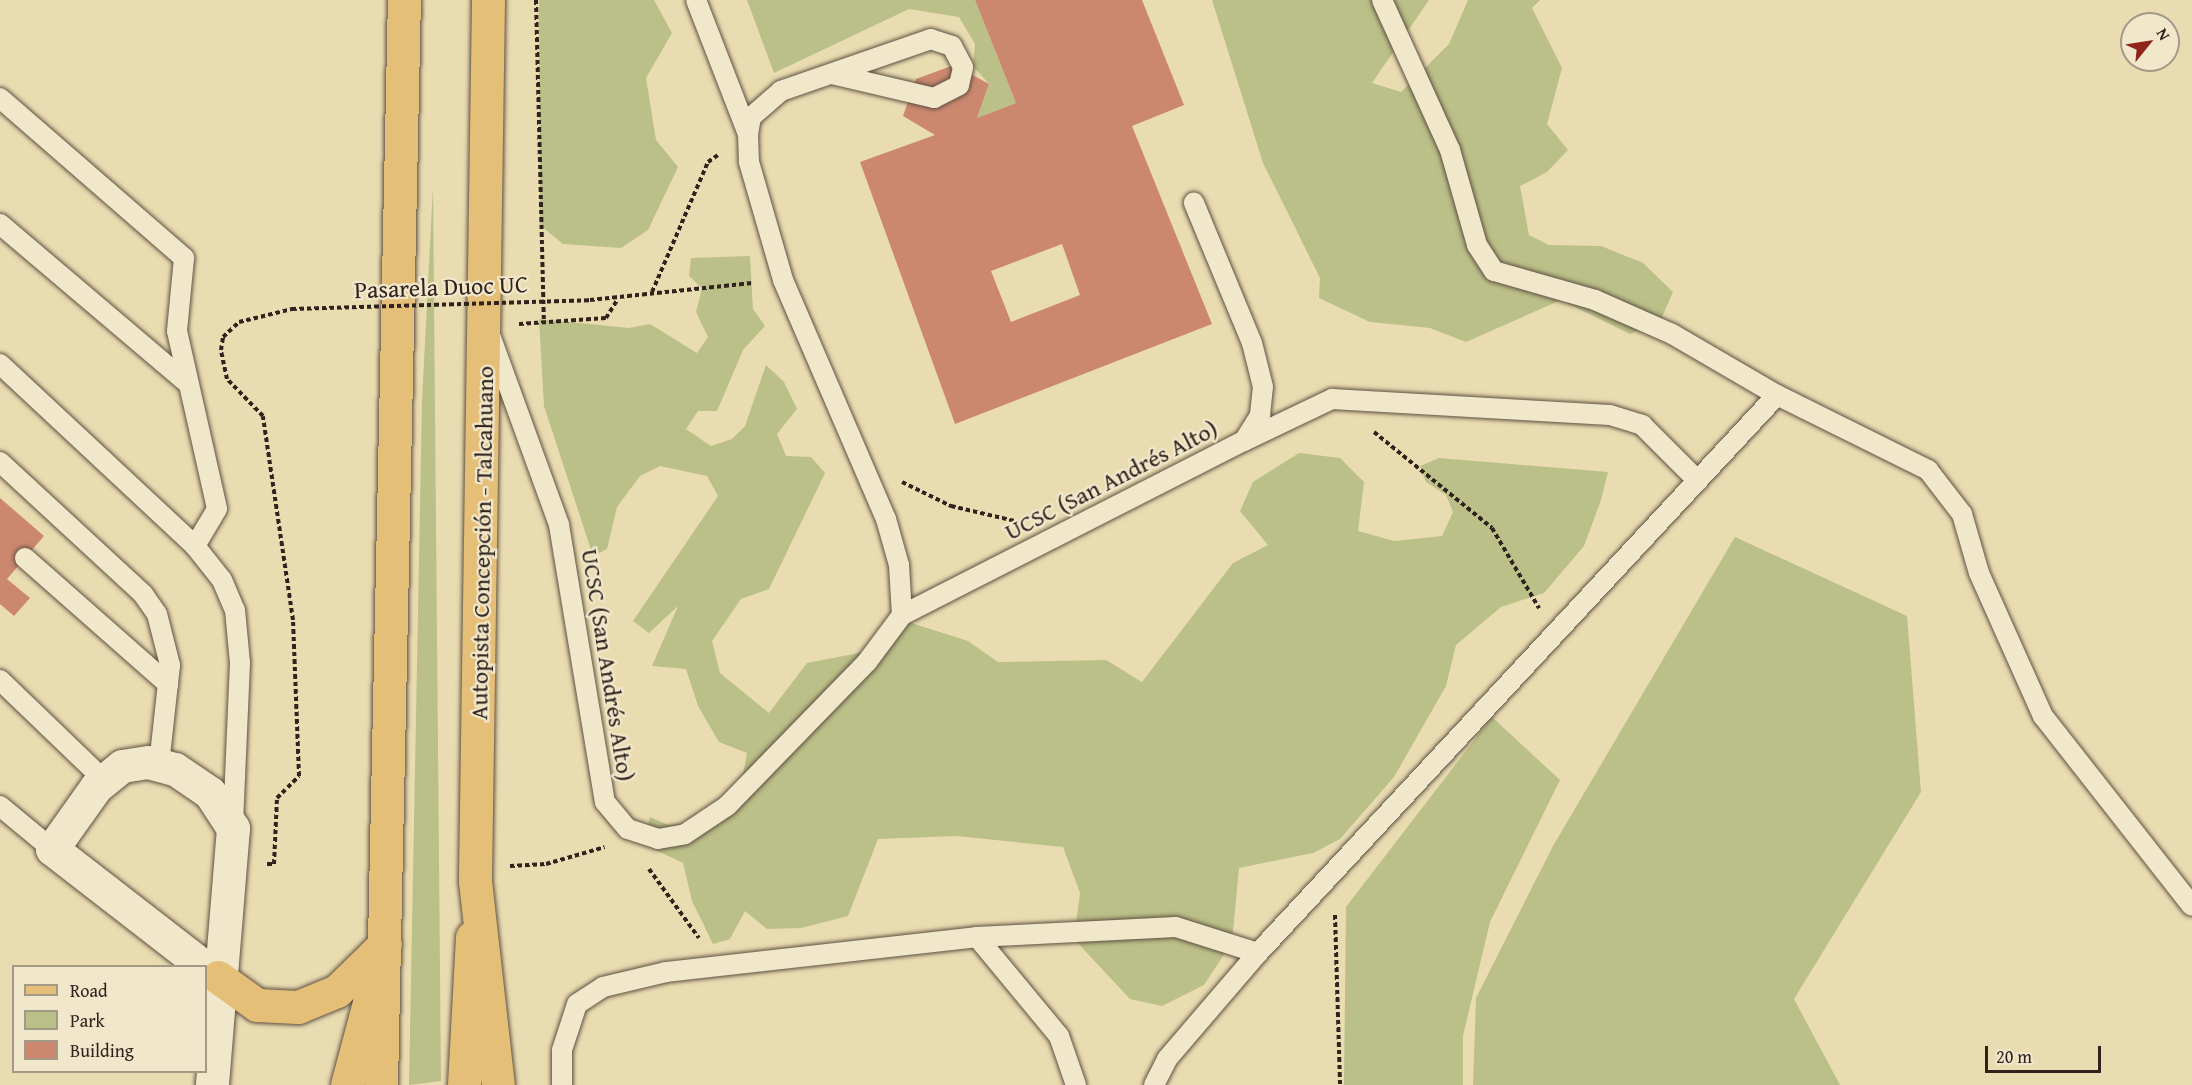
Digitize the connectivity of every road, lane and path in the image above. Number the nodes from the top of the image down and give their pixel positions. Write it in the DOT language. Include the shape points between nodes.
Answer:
graph roads {
  1 [pos="404,0"];
  2 [pos="488,0"];
  3 [pos="536,0"];
  4 [pos="696,0"];
  5 [pos="1383,0"];
  6 [pos="832,74"];
  7 [pos="0,98"];
  8 [pos="748,134"];
  9 [pos="1194,203"];
  10 [pos="0,224"];
  11 [pos="783,280"];
  12 [pos="652,292"];
  13 [pos="618,299"];
  14 [pos="486,324"];
  15 [pos="0,364"];
  16 [pos="186,382"];
  17 [pos="1777,394"];
  18 [pos="1332,399"];
  19 [pos="1244,441"];
  20 [pos="853,442"];
  21 [pos="0,462"];
  22 [pos="1698,481"];
  23 [pos="1031,524"];
  24 [pos="195,546"];
  25 [pos="25,558"];
  26 [pos="902,615"];
  27 [pos="1554,635"];
  28 [pos="0,680"];
  29 [pos="168,684"];
  30 [pos="159,764"];
  31 [pos="103,779"];
  32 [pos="0,806"];
  33 [pos="233,828"];
  34 [pos="630,834"];
  35 [pos="52,849"];
  36 [pos="229,861"];
  37 [pos="546,864"];
  38 [pos="1333,872"];
  39 [pos="475,880"];
  40 [pos="2192,906"];
  41 [pos="977,937"];
  42 [pos="703,943"];
  43 [pos="385,944"];
  44 [pos="1258,953"];
  45 [pos="201,965"];
  46 [pos="209,971"];
  47 [pos="212,1085"];
  48 [pos="346,1085"];
  49 [pos="381,1085"];
  50 [pos="464,1085"];
  51 [pos="498,1085"];
  52 [pos="562,1085"];
  53 [pos="1076,1085"];
  54 [pos="1154,1085"];
  55 [pos="1340,1085"];
  1 -- 43 [label="main road"];
  2 -- 14 [label="main road, Autopista Concepción - Talcahuano"];
  3 -- 13 [label="path" via="544,324 606,318"];
  4 -- 8 [label="lane"];
  5 -- 17 [label="lane" via="1450,150 1477,245 1494,271 1595,300 1660,329"];
  6 -- 6 [label="lane" via="934,98 959,85 963,67 952,46 931,39"];
  6 -- 8 [label="lane" via="763,101 751,117"];
  7 -- 16 [label="lane" via="184,258 177,331"];
  8 -- 11 [label="lane" via="749,162"];
  8 -- 12 [label="path" via="708,162"];
  9 -- 19 [label="lane, UCSC (San Andrés Alto)" via="1252,343 1263,387 1260,415"];
  10 -- 16 [label="lane"];
  11 -- 12 [label="path, Pasarela Duoc UC"];
  11 -- 20 [label="lane"];
  12 -- 13 [label="path, Pasarela Duoc UC"];
  13 -- 36 [label="path, Pasarela Duoc UC, bridge" via="292,309 239,322 224,337 221,350 227,379 263,416 293,620 299,776 278,798 274,864"];
  14 -- 34 [label="lane, UCSC (San Andrés Alto)" via="559,525 572,578 596,773 605,802"];
  14 -- 39 [label="main road, Autopista Concepción - Talcahuano"];
  15 -- 24 [label="lane"];
  16 -- 24 [label="lane" via="217,509"];
  17 -- 22 [label="lane"];
  17 -- 40 [label="lane" via="1928,470 1962,514 1979,573 2043,716"];
  18 -- 19 [label="lane"];
  18 -- 22 [label="lane" via="1610,415 1642,425"];
  18 -- 27 [label="path" via="1492,528"];
  19 -- 26 [label="lane, UCSC (San Andrés Alto)"];
  20 -- 23 [label="path" via="901,481 951,506"];
  20 -- 26 [label="lane" via="894,544"];
  21 -- 29 [label="lane" via="144,594 165,631"];
  22 -- 27 [label="lane"];
  24 -- 33 [label="lane" via="222,580 238,627"];
  25 -- 29 [label="lane"];
  26 -- 34 [label="lane, UCSC (San Andrés Alto)" via="867,662 728,806 685,834 658,839"];
  27 -- 38 [label="lane"];
  28 -- 31 [label="lane"];
  29 -- 30 [label="lane"];
  30 -- 31 [label="street" via="127,764"];
  30 -- 33 [label="street" via="210,793"];
  31 -- 35 [label="street"];
  32 -- 35 [label="lane"];
  33 -- 36 [label="street"];
  34 -- 37 [label="path"];
  34 -- 42 [label="path"];
  35 -- 45 [label="street"];
  36 -- 46 [label="street"];
  38 -- 44 [label="lane"];
  38 -- 55 [label="path"];
  39 -- 50 [label="main road, Autopista Concepción - Talcahuano"];
  39 -- 51 [label="main road"];
  41 -- 44 [label="lane" via="1176,927"];
  41 -- 52 [label="lane" via="666,972 603,987 576,1004 562,1050"];
  41 -- 53 [label="lane" via="1059,1036"];
  43 -- 46 [label="main road" via="337,991 298,1007 257,1005"];
  43 -- 48 [label="main road"];
  43 -- 49 [label="main road"];
  44 -- 54 [label="lane" via="1167,1059"];
  46 -- 47 [label="street"];
}
